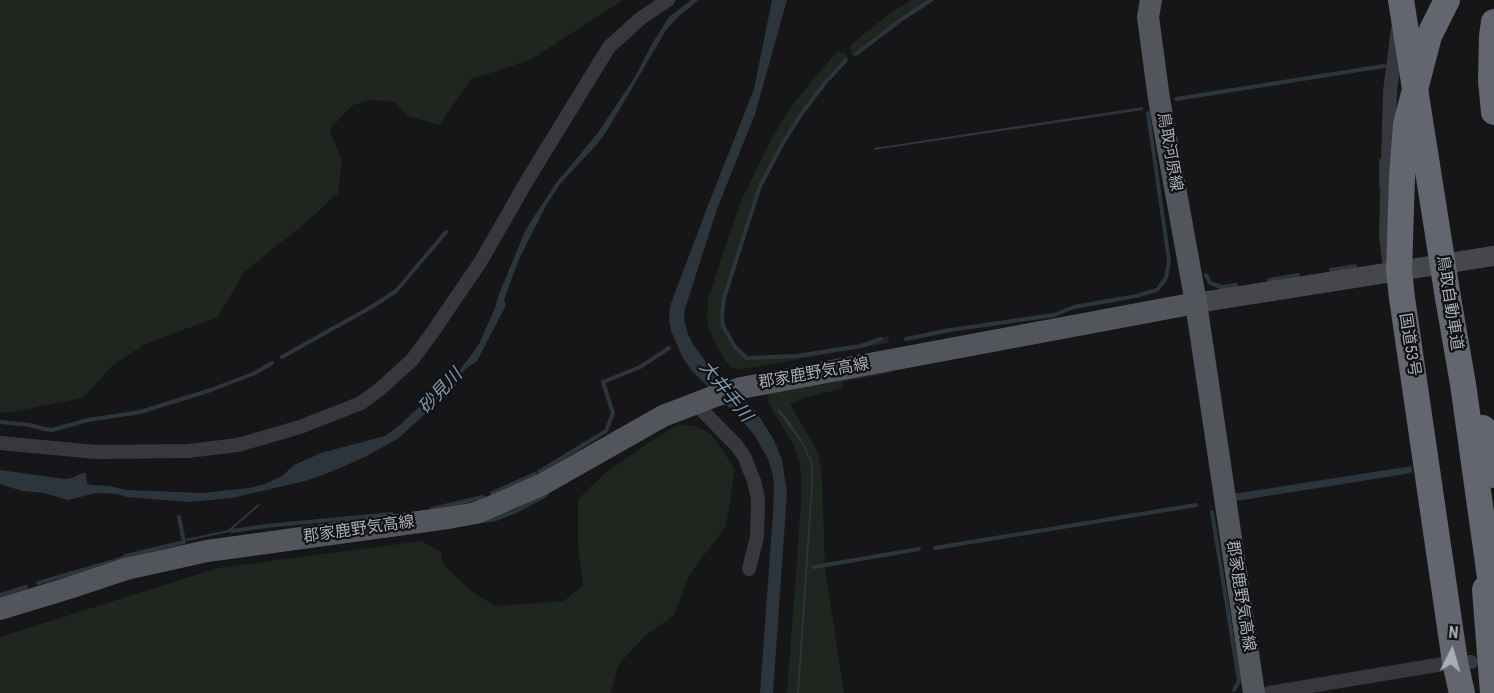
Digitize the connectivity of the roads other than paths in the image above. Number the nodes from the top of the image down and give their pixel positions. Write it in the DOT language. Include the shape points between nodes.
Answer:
graph roads {
  1 [pos="668,0"];
  2 [pos="1151,0"];
  3 [pos="1403,0"];
  4 [pos="1410,0"];
  5 [pos="1447,0"];
  6 [pos="1494,22"];
  7 [pos="1494,112"];
  8 [pos="1494,256"];
  9 [pos="1395,272"];
  10 [pos="1452,296"];
  11 [pos="1196,303"];
  12 [pos="1474,384"];
  13 [pos="705,400"];
  14 [pos="0,443"];
  15 [pos="1494,475"];
  16 [pos="1478,502"];
  17 [pos="1494,534"];
  18 [pos="749,569"];
  19 [pos="1494,606"];
  20 [pos="0,609"];
  21 [pos="1463,662"];
  22 [pos="1254,693"];
  23 [pos="1269,693"];
  24 [pos="1462,693"];
  25 [pos="1493,693"];
  1 -- 14 [label="street" via="609,47 481,261 432,333 412,360 362,403 300,427 238,444 188,451 96,452"];
  2 -- 11 [label="main road, 鳥取河原線" via="1148,17 1159,99"];
  3 -- 9 [label="street" via="1390,92 1386,234"];
  3 -- 10 [label="highway, 鳥取自動車道, bridge"];
  4 -- 10 [label="highway, 鳥取自動車道"];
  5 -- 9 [label="highway, 国道53号" via="1429,36 1406,124"];
  6 -- 7 [label="highway"];
  8 -- 9 [label="street"];
  9 -- 11 [label="street"];
  9 -- 21 [label="highway, 国道53号"];
  10 -- 12 [label="highway, 鳥取自動車道"];
  10 -- 16 [label="highway, 鳥取自動車道"];
  11 -- 13 [label="main road, 郡家鹿野気高線" via="771,381"];
  11 -- 22 [label="main road, 郡家鹿野気高線"];
  12 -- 15 [label="highway"];
  12 -- 17 [label="highway, 鳥取自動車道"];
  13 -- 18 [label="street" via="744,456 754,481 758,499 757,537"];
  13 -- 20 [label="main road, 郡家鹿野気高線" via="663,416 543,484 476,513 207,551 126,569"];
  16 -- 19 [label="highway, 鳥取自動車道"];
  16 -- 25 [label="highway"];
  21 -- 23 [label="street"];
  21 -- 24 [label="highway, 国道53号"];
}
